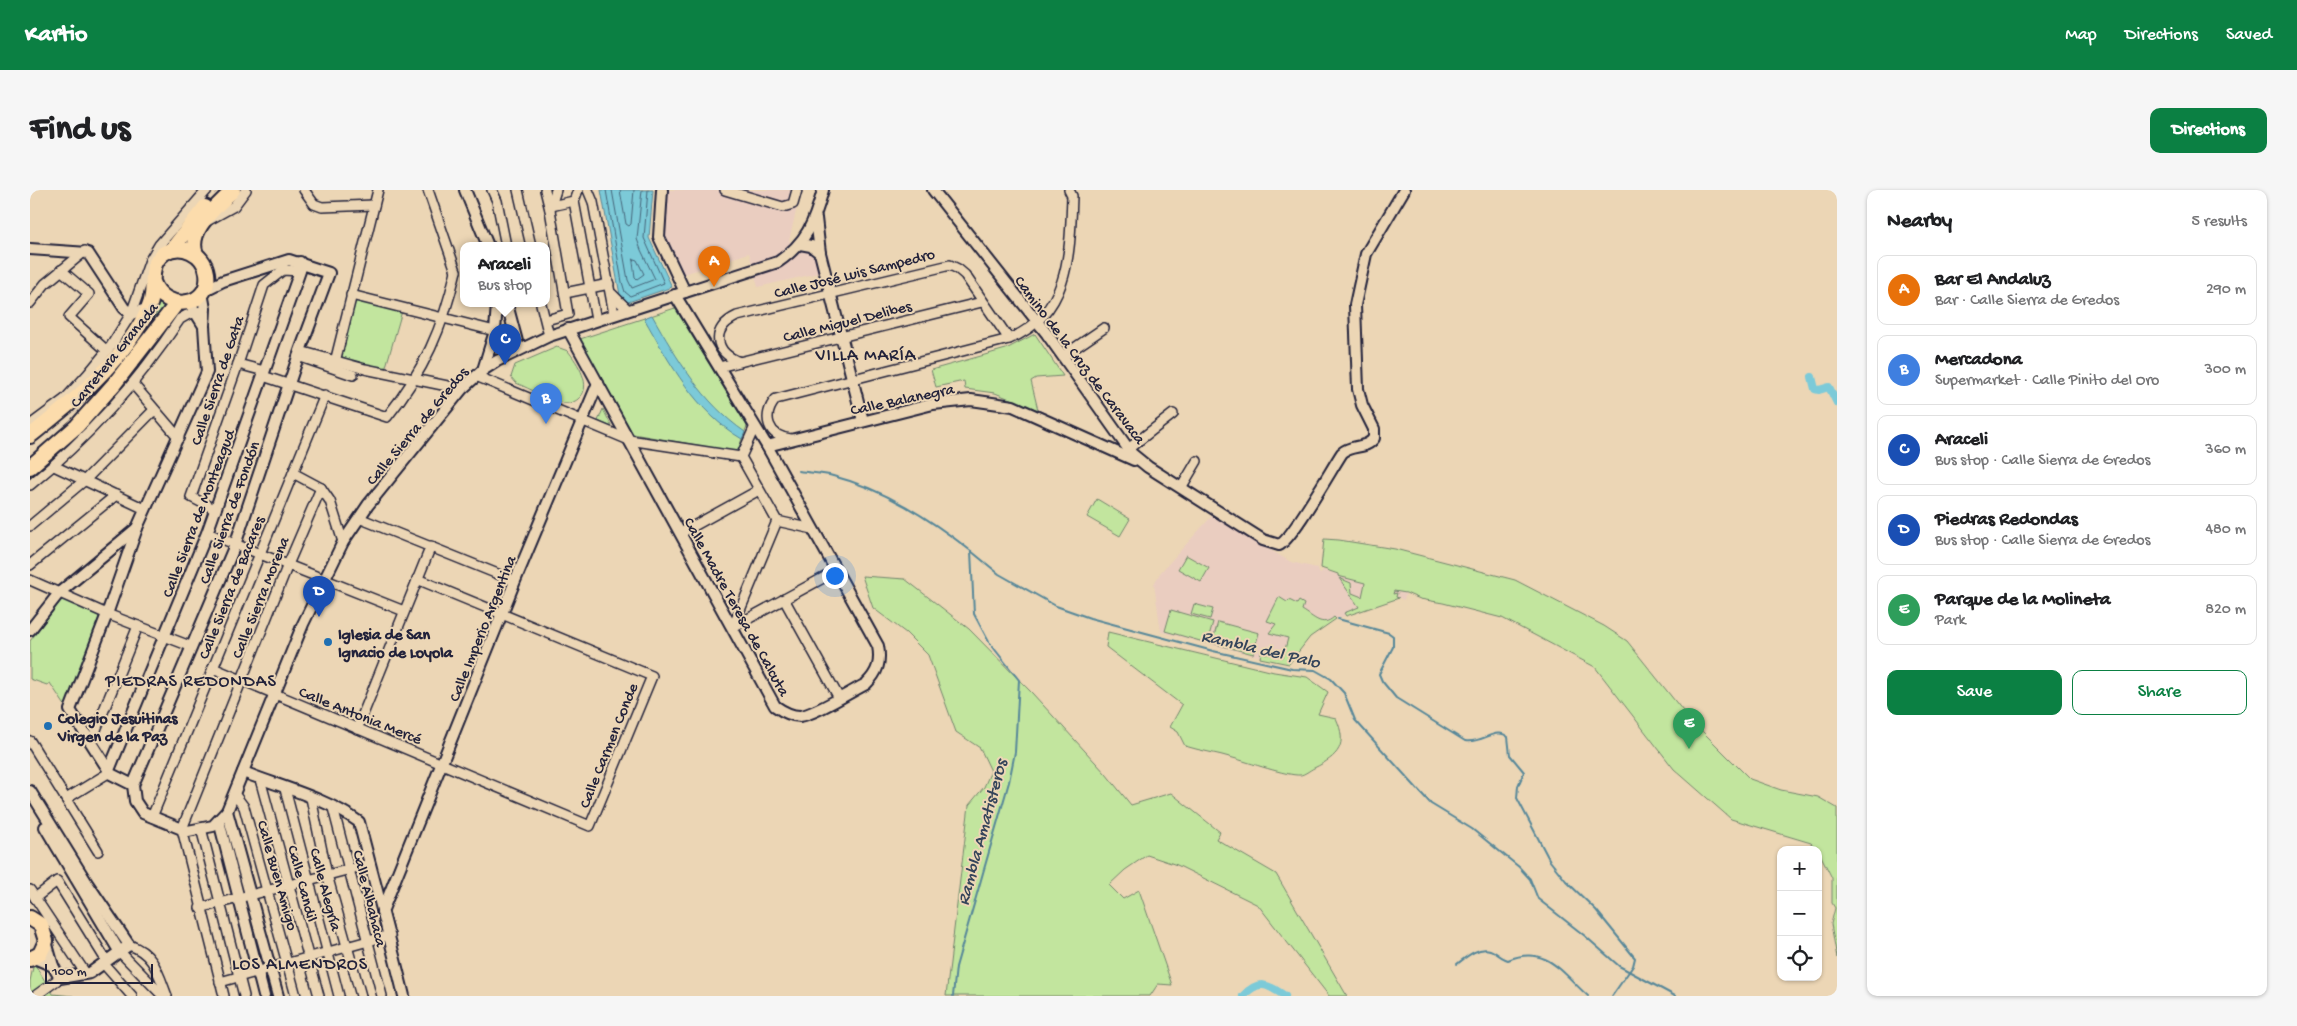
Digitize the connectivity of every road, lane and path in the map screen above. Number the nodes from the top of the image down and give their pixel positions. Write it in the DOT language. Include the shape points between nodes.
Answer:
graph roads {
  1 [pos="207,190"];
  2 [pos="220,190"];
  3 [pos="232,190"];
  4 [pos="246,190"];
  5 [pos="304,190"];
  6 [pos="378,190"];
  7 [pos="428,190"];
  8 [pos="465,190"];
  9 [pos="492,190"];
  10 [pos="518,190"];
  11 [pos="545,190"];
  12 [pos="556,190"];
  13 [pos="578,190"];
  14 [pos="588,190"];
  15 [pos="662,190"];
  16 [pos="725,190"];
  17 [pos="797,190"];
  18 [pos="823,190"];
  19 [pos="933,190"];
  20 [pos="1069,190"];
  21 [pos="1404,190"];
  22 [pos="574,201"];
  23 [pos="374,205"];
  24 [pos="551,208"];
  25 [pos="816,216"];
  26 [pos="204,222"];
  27 [pos="183,225"];
  28 [pos="808,232"];
  29 [pos="486,242"];
  30 [pos="505,242"];
  31 [pos="530,242"];
  32 [pos="800,244"];
  33 [pos="811,246"];
  34 [pos="30,249"];
  35 [pos="172,250"];
  36 [pos="85,252"];
  37 [pos="820,253"];
  38 [pos="196,254"];
  39 [pos="300,266"];
  40 [pos="460,269"];
  41 [pos="61,270"];
  42 [pos="207,274"];
  43 [pos="223,281"];
  44 [pos="153,282"];
  45 [pos="609,284"];
  46 [pos="590,288"];
  47 [pos="203,291"];
  48 [pos="685,292"];
  49 [pos="565,293"];
  50 [pos="612,294"];
  51 [pos="831,294"];
  52 [pos="352,295"];
  53 [pos="675,295"];
  54 [pos="982,302"];
  55 [pos="30,303"];
  56 [pos="192,307"];
  57 [pos="497,307"];
  58 [pos="508,307"];
  59 [pos="543,307"];
  60 [pos="149,308"];
  61 [pos="628,310"];
  62 [pos="131,314"];
  63 [pos="614,314"];
  64 [pos="164,318"];
  65 [pos="444,318"];
  66 [pos="546,320"];
  67 [pos="596,320"];
  68 [pos="1037,322"];
  69 [pos="1104,328"];
  70 [pos="568,329"];
  71 [pos="494,331"];
  72 [pos="549,336"];
  73 [pos="842,336"];
  74 [pos="1009,339"];
  75 [pos="160,347"];
  76 [pos="520,349"];
  77 [pos="107,351"];
  78 [pos="299,354"];
  79 [pos="1063,356"];
  80 [pos="335,362"];
  81 [pos="740,362"];
  82 [pos="238,364"];
  83 [pos="719,367"];
  84 [pos="479,373"];
  85 [pos="264,374"];
  86 [pos="353,375"];
  87 [pos="416,378"];
  88 [pos="852,379"];
  89 [pos="598,383"];
  90 [pos="133,384"];
  91 [pos="290,384"];
  92 [pos="462,389"];
  93 [pos="325,395"];
  94 [pos="154,410"];
  95 [pos="1105,414"];
  96 [pos="1173,414"];
  97 [pos="582,421"];
  98 [pos="863,421"];
  99 [pos="30,425"];
  100 [pos="755,426"];
  101 [pos="30,436"];
  102 [pos="179,438"];
  103 [pos="792,439"];
  104 [pos="629,440"];
  105 [pos="1098,442"];
  106 [pos="767,446"];
  107 [pos="1128,449"];
  108 [pos="741,457"];
  109 [pos="1198,461"];
  110 [pos="54,466"];
  111 [pos="30,467"];
  112 [pos="1148,468"];
  113 [pos="293,474"];
  114 [pos="85,480"];
  115 [pos="30,485"];
  116 [pos="321,488"];
  117 [pos="1181,488"];
  118 [pos="759,490"];
  119 [pos="116,495"];
  120 [pos="145,509"];
  121 [pos="216,510"];
  122 [pos="359,518"];
  123 [pos="777,521"];
  124 [pos="30,526"];
  125 [pos="137,528"];
  126 [pos="813,529"];
  127 [pos="207,533"];
  128 [pos="681,533"];
  129 [pos="343,542"];
  130 [pos="235,545"];
  131 [pos="431,546"];
  132 [pos="259,555"];
  133 [pos="30,565"];
  134 [pos="287,566"];
  135 [pos="836,571"];
  136 [pos="417,579"];
  137 [pos="30,580"];
  138 [pos="324,580"];
  139 [pos="516,581"];
  140 [pos="59,592"];
  141 [pos="784,599"];
  142 [pos="404,611"];
  143 [pos="503,613"];
  144 [pos="107,614"];
  145 [pos="138,626"];
  146 [pos="733,627"];
  147 [pos="30,630"];
  148 [pos="165,637"];
  149 [pos="190,646"];
  150 [pos="213,668"];
  151 [pos="242,680"];
  152 [pos="275,695"];
  153 [pos="839,698"];
  154 [pos="357,729"];
  155 [pos="30,741"];
  156 [pos="91,742"];
  157 [pos="442,764"];
  158 [pos="110,771"];
  159 [pos="243,772"];
  160 [pos="260,779"];
  161 [pos="133,785"];
  162 [pos="286,789"];
  163 [pos="30,791"];
  164 [pos="233,796"];
  165 [pos="311,798"];
  166 [pos="66,799"];
  167 [pos="30,802"];
  168 [pos="333,808"];
  169 [pos="228,810"];
  170 [pos="152,817"];
  171 [pos="219,821"];
  172 [pos="201,828"];
  173 [pos="182,830"];
  174 [pos="98,851"];
  175 [pos="370,864"];
  176 [pos="348,869"];
  177 [pos="327,875"];
  178 [pos="308,880"];
  179 [pos="393,884"];
  180 [pos="289,885"];
  181 [pos="376,887"];
  182 [pos="268,891"];
  183 [pos="251,895"];
  184 [pos="239,898"];
  185 [pos="221,903"];
  186 [pos="32,907"];
  187 [pos="200,908"];
  188 [pos="382,912"];
  189 [pos="390,936"];
  190 [pos="46,941"];
  191 [pos="366,942"];
  192 [pos="129,944"];
  193 [pos="346,947"];
  194 [pos="120,951"];
  195 [pos="328,952"];
  196 [pos="308,958"];
  197 [pos="32,959"];
  198 [pos="105,961"];
  199 [pos="288,963"];
  200 [pos="53,966"];
  201 [pos="271,968"];
  202 [pos="257,971"];
  203 [pos="86,974"];
  204 [pos="239,976"];
  205 [pos="60,978"];
  206 [pos="220,982"];
  207 [pos="35,996"];
  208 [pos="132,996"];
  209 [pos="165,996"];
  210 [pos="224,996"];
  211 [pos="244,996"];
  212 [pos="264,996"];
  213 [pos="278,996"];
  214 [pos="296,996"];
  215 [pos="319,996"];
  216 [pos="339,996"];
  217 [pos="360,996"];
  218 [pos="382,996"];
  219 [pos="404,996"];
  1 -- 27 [label="street, Carretera Granada"];
  2 -- 27 [label="main road, Carretera Granada"];
  3 -- 26 [label="main road"];
  4 -- 26 [label="street" via="234,206"];
  5 -- 23 [label="street" via="314,204 322,207"];
  6 -- 23 [label="street"];
  7 -- 40 [label="street"];
  8 -- 29 [label="street"];
  9 -- 30 [label="street"];
  10 -- 31 [label="street"];
  11 -- 24 [label="street"];
  12 -- 24 [label="street"];
  13 -- 22 [label="street"];
  14 -- 45 [label="street"];
  15 -- 48 [label="street" via="659,237"];
  16 -- 17 [label="street" via="783,206 793,204"];
  18 -- 25 [label="street, Calle Sierra de Gredos"];
  19 -- 68 [label="street, Camino de la Cruz de Caravaca"];
  20 -- 68 [label="street" via="1072,196 1067,267 1057,294"];
  21 -- 117 [label="street, Camino de la Cruz de Caravaca" via="1366,254 1355,304 1358,389 1374,429 1374,438 1342,453 1279,545 1263,540"];
  22 -- 24 [label="street"];
  22 -- 46 [label="street"];
  23 -- 52 [label="street"];
  24 -- 49 [label="street"];
  25 -- 28 [label="street, Calle Sierra de Gredos"];
  25 -- 37 [label="street"];
  26 -- 38 [label="main road" via="193,240"];
  27 -- 35 [label="main road, Carretera Granada"];
  27 -- 62 [label="street, Carretera Granada" via="158,245"];
  28 -- 32 [label="street, Calle Sierra de Gredos"];
  28 -- 33 [label="street"];
  32 -- 33 [label="street"];
  32 -- 48 [label="street, Calle Sierra de Gredos" via="778,262"];
  33 -- 37 [label="street"];
  34 -- 36 [label="street"];
  35 -- 38 [label="main road" via="180,248"];
  35 -- 44 [label="main road, Carretera Granada" via="158,258"];
  36 -- 41 [label="street"];
  36 -- 62 [label="street"];
  37 -- 51 [label="street"];
  38 -- 42 [label="main road" via="202,259"];
  39 -- 43 [label="street" via="289,260"];
  39 -- 78 [label="street, Calle Sierra de Fondón" via="329,273"];
  39 -- 82 [label="street, Calle Sierra de Gata" via="283,270 264,285"];
  39 -- 85 [label="street, Calle Sierra de Monteagud"];
  40 -- 65 [label="street"];
  41 -- 55 [label="street"];
  41 -- 77 [label="street" via="89,294 69,318"];
  42 -- 43 [label="street"];
  42 -- 47 [label="main road"];
  43 -- 47 [label="street"];
  44 -- 56 [label="main road, Carretera Granada" via="162,297"];
  44 -- 60 [label="main road, Carretera Granada"];
  45 -- 46 [label="street"];
  45 -- 50 [label="street"];
  46 -- 49 [label="street"];
  46 -- 67 [label="street"];
  47 -- 56 [label="main road, Carretera Granada"];
  48 -- 53 [label="street, Calle Sierra de Gredos"];
  49 -- 66 [label="street" via="568,314"];
  50 -- 61 [label="street"];
  50 -- 63 [label="street"];
  51 -- 54 [label="street, Calle José Luis Sampedro" via="950,265 965,276"];
  51 -- 73 [label="street"];
  51 -- 81 [label="street, Calle José Luis Sampedro" via="727,320 721,327 720,346 726,355"];
  52 -- 65 [label="street"];
  52 -- 80 [label="street"];
  53 -- 61 [label="street, Calle Sierra de Gredos"];
  53 -- 83 [label="street, Calle Madre Teresa de Calcuta"];
  54 -- 73 [label="street, Calle Miguel Delibes"];
  54 -- 74 [label="street, Calle José Luis Sampedro"];
  56 -- 64 [label="main road, Carretera Granada"];
  56 -- 75 [label="street"];
  56 -- 102 [label="street" via="204,326 207,372"];
  57 -- 71 [label="street"];
  58 -- 76 [label="street"];
  59 -- 66 [label="street"];
  60 -- 62 [label="street, Carretera Granada"];
  60 -- 101 [label="main road, Carretera Granada" via="96,380 75,402"];
  61 -- 63 [label="street, Calle Sierra de Gredos"];
  62 -- 77 [label="street, Carretera Granada"];
  63 -- 67 [label="street, Calle Sierra de Gredos"];
  64 -- 75 [label="street"];
  64 -- 111 [label="main road, Carretera Granada" via="121,376 77,426"];
  65 -- 71 [label="street"];
  65 -- 87 [label="street"];
  66 -- 72 [label="street"];
  67 -- 70 [label="street, Calle Sierra de Gredos"];
  68 -- 74 [label="street"];
  68 -- 79 [label="street, Camino de la Cruz de Caravaca"];
  69 -- 79 [label="street"];
  70 -- 72 [label="street, Calle Sierra de Gredos"];
  70 -- 89 [label="street, Calle Madre Teresa de Calcuta"];
  71 -- 84 [label="street"];
  72 -- 76 [label="street, Calle Sierra de Gredos"];
  73 -- 81 [label="street, Calle Miguel Delibes"];
  73 -- 88 [label="street"];
  74 -- 88 [label="street"];
  75 -- 90 [label="street"];
  76 -- 84 [label="street, Calle Sierra de Gredos"];
  77 -- 99 [label="street, Carretera Granada" via="65,399"];
  78 -- 80 [label="street"];
  78 -- 86 [label="street"];
  78 -- 91 [label="street, Calle Sierra de Fondón"];
  79 -- 95 [label="street, Camino de la Cruz de Caravaca"];
  80 -- 87 [label="street"];
  81 -- 83 [label="street, Calle Miguel Delibes"];
  82 -- 85 [label="street"];
  82 -- 121 [label="street, Calle Sierra de Gata" via="191,497"];
  83 -- 100 [label="street, Calle Madre Teresa de Calcuta"];
  84 -- 92 [label="street, Calle Sierra de Gredos"];
  84 -- 97 [label="street"];
  85 -- 91 [label="street"];
  85 -- 121 [label="street, Calle Sierra de Monteagud"];
  87 -- 92 [label="street"];
  87 -- 93 [label="street" via="387,417"];
  88 -- 98 [label="street"];
  88 -- 103 [label="street" via="776,399 769,410 770,427 783,438"];
  89 -- 97 [label="street, Calle Imperio Argentina"];
  89 -- 104 [label="street, Calle Madre Teresa de Calcuta"];
  90 -- 94 [label="street"];
  90 -- 110 [label="street"];
  91 -- 93 [label="street"];
  91 -- 130 [label="street, Calle Sierra de Fondón"];
  92 -- 122 [label="street, Calle Sierra de Gredos"];
  93 -- 113 [label="street, Calle Sierra de Bacares"];
  94 -- 102 [label="street"];
  94 -- 114 [label="street"];
  95 -- 105 [label="street" via="1110,434"];
  95 -- 107 [label="street, Camino de la Cruz de Caravaca"];
  96 -- 107 [label="street"];
  97 -- 104 [label="street"];
  97 -- 139 [label="street, Calle Imperio Argentina"];
  98 -- 103 [label="street, Calle Balanegra"];
  98 -- 105 [label="street, Calle Balanegra" via="952,400 982,400 1013,406"];
  100 -- 106 [label="street, Calle Madre Teresa de Calcuta"];
  100 -- 108 [label="street"];
  102 -- 120 [label="street"];
  103 -- 106 [label="street, Calle Balanegra"];
  104 -- 108 [label="street"];
  104 -- 128 [label="street, Calle Madre Teresa de Calcuta"];
  105 -- 112 [label="street, Calle Balanegra"];
  106 -- 126 [label="street, Calle Madre Teresa de Calcuta"];
  107 -- 112 [label="street, Camino de la Cruz de Caravaca"];
  108 -- 118 [label="street"];
  109 -- 117 [label="street"];
  110 -- 114 [label="street"];
  110 -- 115 [label="street"];
  112 -- 117 [label="street, Camino de la Cruz de Caravaca"];
  113 -- 116 [label="street"];
  113 -- 132 [label="street, Calle Sierra de Bacares"];
  114 -- 119 [label="street"];
  114 -- 124 [label="street"];
  116 -- 129 [label="street" via="330,501"];
  116 -- 134 [label="street, Calle Sierra Morena"];
  118 -- 123 [label="street"];
  118 -- 128 [label="street"];
  119 -- 120 [label="street"];
  119 -- 133 [label="street"];
  120 -- 125 [label="street"];
  121 -- 127 [label="street, Calle Sierra de Monteagud"];
  122 -- 129 [label="street, Calle Sierra de Gredos"];
  122 -- 131 [label="street"];
  123 -- 126 [label="street"];
  123 -- 146 [label="street"];
  125 -- 140 [label="street"];
  125 -- 144 [label="street"];
  126 -- 135 [label="street, Calle Madre Teresa de Calcuta"];
  127 -- 130 [label="street"];
  127 -- 148 [label="street, Calle Sierra de Monteagud"];
  128 -- 146 [label="street, Calle Madre Teresa de Calcuta"];
  129 -- 138 [label="street, Calle Sierra de Gredos"];
  130 -- 132 [label="street"];
  130 -- 149 [label="street, Calle Sierra de Fondón"];
  131 -- 136 [label="street"];
  131 -- 139 [label="street"];
  132 -- 134 [label="street"];
  132 -- 150 [label="street, Calle Sierra de Bacares"];
  134 -- 138 [label="street"];
  134 -- 151 [label="street, Calle Sierra Morena"];
  135 -- 141 [label="street"];
  135 -- 153 [label="street, Calle Madre Teresa de Calcuta" via="878,646 880,659 866,684"];
  136 -- 142 [label="street"];
  136 -- 143 [label="street"];
  137 -- 140 [label="street"];
  138 -- 142 [label="street"];
  138 -- 152 [label="street, Calle Sierra de Gredos"];
  139 -- 143 [label="street, Calle Imperio Argentina"];
  140 -- 144 [label="street"];
  140 -- 147 [label="street"];
  141 -- 146 [label="street"];
  141 -- 153 [label="street"];
  142 -- 154 [label="street"];
  143 -- 157 [label="street, Calle Imperio Argentina"];
  143 -- 157 [label="street, Calle Carmen Conde" via="652,676 590,826"];
  144 -- 145 [label="street"];
  144 -- 156 [label="street" via="70,710"];
  145 -- 148 [label="street"];
  145 -- 156 [label="street"];
  146 -- 153 [label="street, Calle Madre Teresa de Calcuta" via="775,706 782,712 800,716"];
  148 -- 149 [label="street"];
  148 -- 158 [label="street, Calle Sierra de Monteagud"];
  149 -- 161 [label="street, Calle Sierra de Fondón"];
  150 -- 151 [label="street, Calle Antonia Mercé"];
  150 -- 170 [label="street, Calle Sierra de Bacares"];
  151 -- 152 [label="street, Calle Antonia Mercé"];
  151 -- 173 [label="street, Calle Sierra Morena"];
  152 -- 154 [label="street, Calle Antonia Mercé"];
  152 -- 159 [label="street, Calle Sierra de Gredos"];
  154 -- 157 [label="street, Calle Antonia Mercé"];
  155 -- 166 [label="street"];
  156 -- 158 [label="street"];
  157 -- 179 [label="street, Calle Imperio Argentina"];
  158 -- 161 [label="street"];
  158 -- 166 [label="street"];
  159 -- 160 [label="street"];
  159 -- 164 [label="street, Calle Sierra de Gredos"];
  160 -- 162 [label="street"];
  160 -- 180 [label="street, Calle Candil"];
  161 -- 170 [label="street" via="135,800 143,813"];
  162 -- 165 [label="street"];
  162 -- 178 [label="street, Calle Alegría"];
  163 -- 192 [label="street"];
  164 -- 169 [label="street, Calle Sierra de Gredos"];
  164 -- 182 [label="street, Calle Buen Amigo" via="244,807"];
  165 -- 168 [label="street"];
  165 -- 177 [label="street"];
  166 -- 174 [label="street"];
  167 -- 194 [label="street"];
  168 -- 175 [label="street" via="359,822"];
  168 -- 176 [label="street, Calle Albahaca"];
  169 -- 171 [label="street, Calle Sierra de Gredos"];
  169 -- 183 [label="street"];
  170 -- 173 [label="street"];
  171 -- 172 [label="street"];
  171 -- 184 [label="street"];
  172 -- 173 [label="street"];
  172 -- 185 [label="street"];
  173 -- 187 [label="street"];
  175 -- 176 [label="street"];
  175 -- 181 [label="street"];
  176 -- 177 [label="street"];
  176 -- 191 [label="street, Calle Albahaca"];
  177 -- 178 [label="street"];
  177 -- 193 [label="street"];
  178 -- 180 [label="street"];
  178 -- 195 [label="street, Calle Alegría"];
  179 -- 181 [label="street"];
  179 -- 188 [label="street, Calle Imperio Argentina"];
  180 -- 182 [label="street"];
  180 -- 196 [label="street, Calle Candil"];
  181 -- 188 [label="street"];
  182 -- 183 [label="street"];
  182 -- 199 [label="street, Calle Buen Amigo"];
  183 -- 184 [label="street"];
  183 -- 201 [label="street"];
  184 -- 185 [label="street"];
  184 -- 202 [label="street"];
  185 -- 187 [label="street"];
  185 -- 204 [label="street"];
  186 -- 190 [label="main road"];
  186 -- 198 [label="street" via="57,881"];
  186 -- 203 [label="street"];
  187 -- 206 [label="street"];
  188 -- 189 [label="street"];
  189 -- 191 [label="street"];
  189 -- 219 [label="street"];
  190 -- 197 [label="main road" via="40,954"];
  190 -- 200 [label="street"];
  191 -- 193 [label="street"];
  191 -- 218 [label="street, Calle Albahaca"];
  192 -- 194 [label="street"];
  192 -- 209 [label="street" via="141,949 155,965"];
  193 -- 195 [label="street"];
  193 -- 217 [label="street"];
  194 -- 198 [label="street"];
  194 -- 209 [label="street"];
  195 -- 196 [label="street"];
  195 -- 216 [label="street, Calle Alegría"];
  196 -- 199 [label="street"];
  196 -- 215 [label="street, Calle Candil"];
  197 -- 200 [label="street"];
  198 -- 203 [label="street"];
  198 -- 208 [label="street"];
  199 -- 201 [label="street"];
  199 -- 214 [label="street, Calle Buen Amigo"];
  200 -- 205 [label="street"];
  201 -- 202 [label="street"];
  201 -- 213 [label="street"];
  202 -- 204 [label="street"];
  202 -- 212 [label="street"];
  203 -- 205 [label="street"];
  204 -- 206 [label="street"];
  204 -- 211 [label="street"];
  205 -- 207 [label="street"];
  206 -- 210 [label="street"];
}
